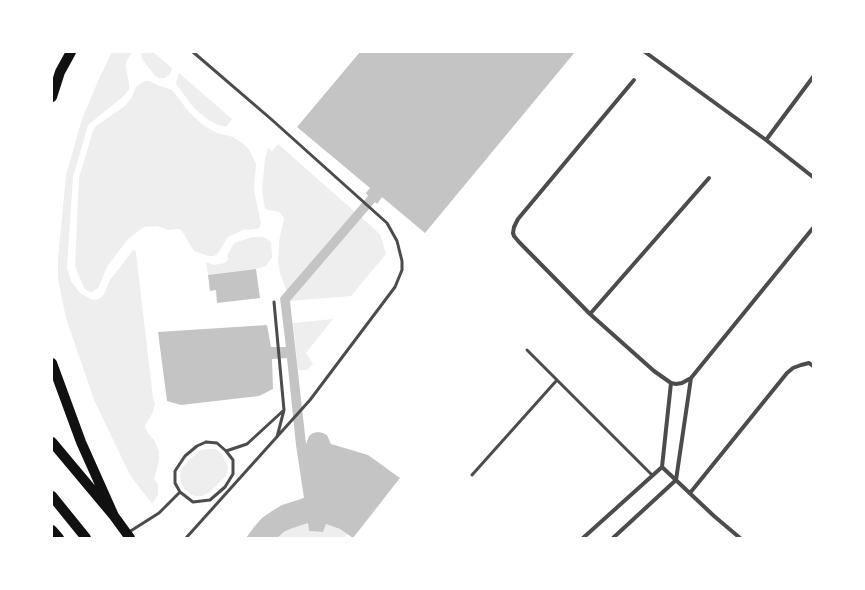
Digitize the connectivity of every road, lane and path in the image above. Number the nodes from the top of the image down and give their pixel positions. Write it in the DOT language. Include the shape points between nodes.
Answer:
graph roads {
  1 [pos="71,52"];
  2 [pos="193,52"];
  3 [pos="648,53"];
  4 [pos="813,77"];
  5 [pos="634,80"];
  6 [pos="52,97"];
  7 [pos="766,140"];
  8 [pos="813,177"];
  9 [pos="709,178"];
  10 [pos="813,228"];
  11 [pos="274,302"];
  12 [pos="590,314"];
  13 [pos="527,350"];
  14 [pos="52,363"];
  15 [pos="813,366"];
  16 [pos="692,378"];
  17 [pos="557,380"];
  18 [pos="671,383"];
  19 [pos="284,410"];
  20 [pos="276,438"];
  21 [pos="52,442"];
  22 [pos="226,451"];
  23 [pos="662,467"];
  24 [pos="472,475"];
  25 [pos="652,475"];
  26 [pos="676,480"];
  27 [pos="180,492"];
  28 [pos="690,493"];
  29 [pos="52,496"];
  30 [pos="114,516"];
  31 [pos="52,530"];
  32 [pos="129,536"];
  33 [pos="59,538"];
  34 [pos="86,538"];
  35 [pos="186,538"];
  36 [pos="582,538"];
  37 [pos="614,538"];
  38 [pos="740,538"];
  1 -- 6 [label="main road" via="60,72"];
  2 -- 20 [label="lane" via="387,223 397,241 402,261 402,270 395,287 310,400"];
  3 -- 7 [label="street"];
  4 -- 7 [label="street"];
  5 -- 12 [label="street" via="514,227 516,239"];
  7 -- 8 [label="street"];
  9 -- 12 [label="street"];
  10 -- 16 [label="street"];
  11 -- 19 [label="lane"];
  12 -- 18 [label="street"];
  13 -- 17 [label="lane"];
  14 -- 30 [label="main road" via="81,442"];
  15 -- 28 [label="street" via="809,363 801,365 787,373"];
  16 -- 18 [label="street" via="682,383"];
  16 -- 26 [label="street"];
  17 -- 24 [label="lane"];
  17 -- 25 [label="lane"];
  18 -- 23 [label="street"];
  19 -- 20 [label="lane"];
  19 -- 22 [label="lane" via="247,444"];
  20 -- 35 [label="lane"];
  21 -- 30 [label="main road"];
  22 -- 27 [label="lane" via="217,443 206,442 196,446 175,471 175,483"];
  22 -- 27 [label="lane" via="233,460 233,474 225,487 210,500 193,502"];
  23 -- 25 [label="street"];
  23 -- 26 [label="street"];
  25 -- 36 [label="street"];
  26 -- 28 [label="street"];
  26 -- 37 [label="street"];
  27 -- 32 [label="lane"];
  28 -- 38 [label="street"];
  29 -- 34 [label="main road"];
  30 -- 32 [label="main road"];
  31 -- 33 [label="main road"];
}
